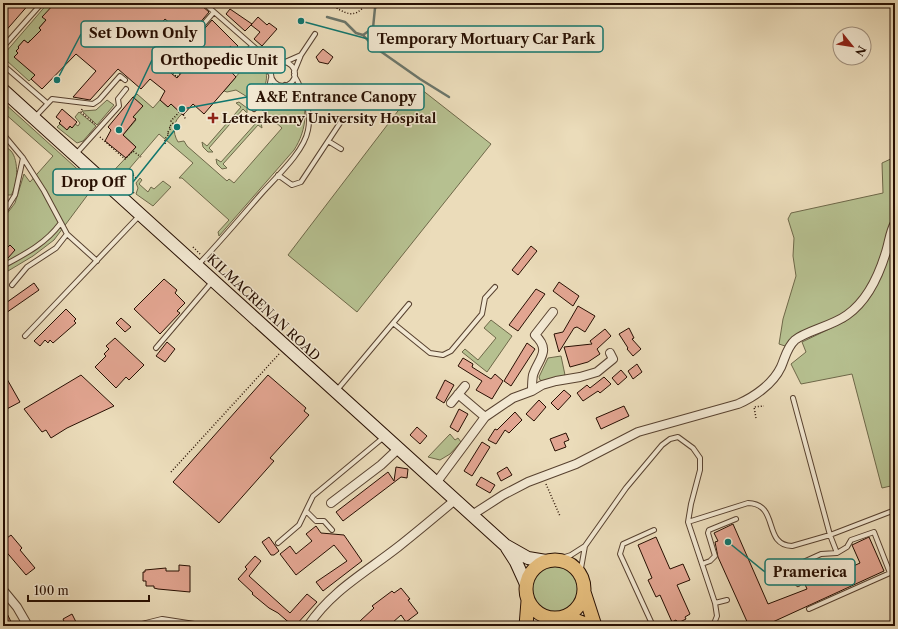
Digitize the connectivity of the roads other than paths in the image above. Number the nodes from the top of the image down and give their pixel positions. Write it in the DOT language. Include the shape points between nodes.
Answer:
graph roads {
  1 [pos="42,3"];
  2 [pos="205,4"];
  3 [pos="214,12"];
  4 [pos="315,34"];
  5 [pos="156,40"];
  6 [pos="252,46"];
  7 [pos="3,48"];
  8 [pos="261,53"];
  9 [pos="301,55"];
  10 [pos="284,62"];
  11 [pos="237,64"];
  12 [pos="277,64"];
  13 [pos="3,65"];
  14 [pos="294,73"];
  15 [pos="271,76"];
  16 [pos="125,80"];
  17 [pos="284,86"];
  18 [pos="126,89"];
  19 [pos="3,90"];
  20 [pos="268,93"];
  21 [pos="303,95"];
  22 [pos="47,104"];
  23 [pos="254,109"];
  24 [pos="34,118"];
  25 [pos="340,123"];
  26 [pos="4,138"];
  27 [pos="328,141"];
  28 [pos="341,149"];
  29 [pos="74,156"];
  30 [pos="23,158"];
  31 [pos="278,175"];
  32 [pos="3,214"];
  33 [pos="141,215"];
  34 [pos="895,223"];
  35 [pos="60,224"];
  36 [pos="67,234"];
  37 [pos="97,261"];
  38 [pos="198,265"];
  39 [pos="3,266"];
  40 [pos="214,280"];
  41 [pos="12,285"];
  42 [pos="495,287"];
  43 [pos="409,304"];
  44 [pos="553,312"];
  45 [pos="393,323"];
  46 [pos="25,336"];
  47 [pos="156,348"];
  48 [pos="610,353"];
  49 [pos="465,386"];
  50 [pos="532,391"];
  51 [pos="336,392"];
  52 [pos="458,394"];
  53 [pos="794,398"];
  54 [pos="451,403"];
  55 [pos="485,417"];
  56 [pos="385,436"];
  57 [pos="398,449"];
  58 [pos="436,483"];
  59 [pos="455,500"];
  60 [pos="331,503"];
  61 [pos="895,510"];
  62 [pos="306,512"];
  63 [pos="472,515"];
  64 [pos="736,519"];
  65 [pos="688,522"];
  66 [pos="332,530"];
  67 [pos="654,530"];
  68 [pos="830,535"];
  69 [pos="278,543"];
  70 [pos="505,545"];
  71 [pos="585,546"];
  72 [pos="837,553"];
  73 [pos="551,561"];
  74 [pos="702,564"];
  75 [pos="580,574"];
  76 [pos="526,584"];
  77 [pos="798,584"];
  78 [pos="3,590"];
  79 [pos="584,592"];
  80 [pos="727,600"];
  81 [pos="528,601"];
  82 [pos="715,603"];
  83 [pos="809,609"];
  84 [pos="563,618"];
  85 [pos="28,626"];
  86 [pos="142,626"];
  87 [pos="194,626"];
  88 [pos="308,626"];
  89 [pos="526,626"];
  90 [pos="544,626"];
  91 [pos="590,626"];
  92 [pos="595,626"];
  93 [pos="653,626"];
  94 [pos="713,626"];
  1 -- 7 [label="lane"];
  2 -- 3 [label="lane"];
  3 -- 5 [label="lane" via="175,57"];
  3 -- 6 [label="lane"];
  4 -- 9 [label="lane"];
  6 -- 8 [label="lane"];
  6 -- 11 [label="lane"];
  8 -- 12 [label="lane"];
  8 -- 15 [label="lane"];
  9 -- 10 [label="lane"];
  9 -- 14 [label="lane"];
  10 -- 12 [label="lane"];
  10 -- 14 [label="lane" via="291,65"];
  12 -- 15 [label="lane" via="273,67"];
  13 -- 22 [label="lane"];
  14 -- 17 [label="lane" via="292,81"];
  14 -- 21 [label="lane"];
  15 -- 17 [label="lane" via="276,84"];
  15 -- 20 [label="lane"];
  16 -- 22 [label="lane" via="120,76 99,100 92,104 52,99"];
  17 -- 20 [label="lane"];
  17 -- 21 [label="lane"];
  18 -- 29 [label="lane" via="118,99 119,106"];
  19 -- 24 [label="main road, KILMACRENAN ROAD"];
  20 -- 23 [label="lane"];
  21 -- 31 [label="lane" via="310,114 307,136 300,149"];
  22 -- 24 [label="lane"];
  24 -- 29 [label="main road, KILMACRENAN ROAD"];
  25 -- 27 [label="lane"];
  26 -- 30 [label="lane"];
  27 -- 28 [label="lane"];
  27 -- 31 [label="lane" via="298,184 289,184"];
  29 -- 33 [label="main road, KILMACRENAN ROAD"];
  30 -- 32 [label="lane" via="15,195"];
  30 -- 35 [label="lane" via="44,191"];
  31 -- 38 [label="lane"];
  33 -- 37 [label="lane"];
  33 -- 38 [label="main road, KILMACRENAN ROAD"];
  34 -- 63 [label="street" via="878,275 860,302 835,322 794,340 781,368 772,380 749,399 638,432 576,464 503,495"];
  35 -- 36 [label="lane"];
  35 -- 39 [label="lane" via="39,246"];
  36 -- 37 [label="lane"];
  36 -- 41 [label="lane" via="56,248 27,267"];
  37 -- 46 [label="lane"];
  38 -- 40 [label="main road, KILMACRENAN ROAD"];
  40 -- 47 [label="lane"];
  40 -- 51 [label="main road, KILMACRENAN ROAD"];
  42 -- 45 [label="lane" via="485,298 482,314 449,353 437,355 430,352"];
  43 -- 45 [label="lane"];
  44 -- 50 [label="street" via="536,335 544,350 533,374"];
  45 -- 51 [label="lane"];
  48 -- 50 [label="street" via="613,360 597,372 556,381"];
  49 -- 52 [label="street"];
  50 -- 55 [label="street" via="513,398"];
  51 -- 56 [label="main road, KILMACRENAN ROAD"];
  52 -- 54 [label="street"];
  52 -- 55 [label="street"];
  53 -- 68 [label="lane"];
  55 -- 58 [label="street"];
  56 -- 57 [label="main road, KILMACRENAN ROAD"];
  56 -- 62 [label="lane" via="313,496"];
  57 -- 58 [label="main road, KILMACRENAN ROAD"];
  57 -- 60 [label="street"];
  58 -- 59 [label="main road, KILMACRENAN ROAD"];
  59 -- 63 [label="main road, KILMACRENAN ROAD"];
  59 -- 88 [label="street" via="340,590 319,610"];
  61 -- 68 [label="lane"];
  62 -- 66 [label="lane" via="316,521 324,521"];
  62 -- 69 [label="lane" via="299,525"];
  63 -- 70 [label="main road, KILMACRENAN ROAD"];
  64 -- 74 [label="lane" via="709,530 715,553 710,561"];
  65 -- 68 [label="lane" via="755,503 765,510 775,538 787,546"];
  65 -- 71 [label="lane" via="700,470 700,458 693,448 678,437 662,445 626,488"];
  65 -- 74 [label="lane"];
  67 -- 93 [label="lane" via="623,544 620,554"];
  68 -- 72 [label="lane"];
  70 -- 73 [label="main road, KILMACRENAN ROAD" via="528,558"];
  70 -- 76 [label="main road, KILMACRENAN ROAD"];
  71 -- 73 [label="lane"];
  71 -- 75 [label="lane"];
  72 -- 77 [label="lane" via="821,554 790,568"];
  72 -- 83 [label="lane" via="847,547 851,540 874,532 890,573"];
  73 -- 75 [label="main road" via="571,565"];
  73 -- 76 [label="main road" via="532,572"];
  74 -- 82 [label="lane"];
  75 -- 79 [label="main road"];
  76 -- 81 [label="main road"];
  78 -- 85 [label="street"];
  79 -- 84 [label="main road" via="579,607"];
  79 -- 92 [label="main road"];
  80 -- 82 [label="lane"];
  81 -- 84 [label="main road" via="546,618"];
  81 -- 89 [label="main road"];
  82 -- 94 [label="lane" via="717,616"];
  84 -- 90 [label="main road"];
  84 -- 91 [label="main road"];
  86 -- 87 [label="street" via="162,621"];
}
